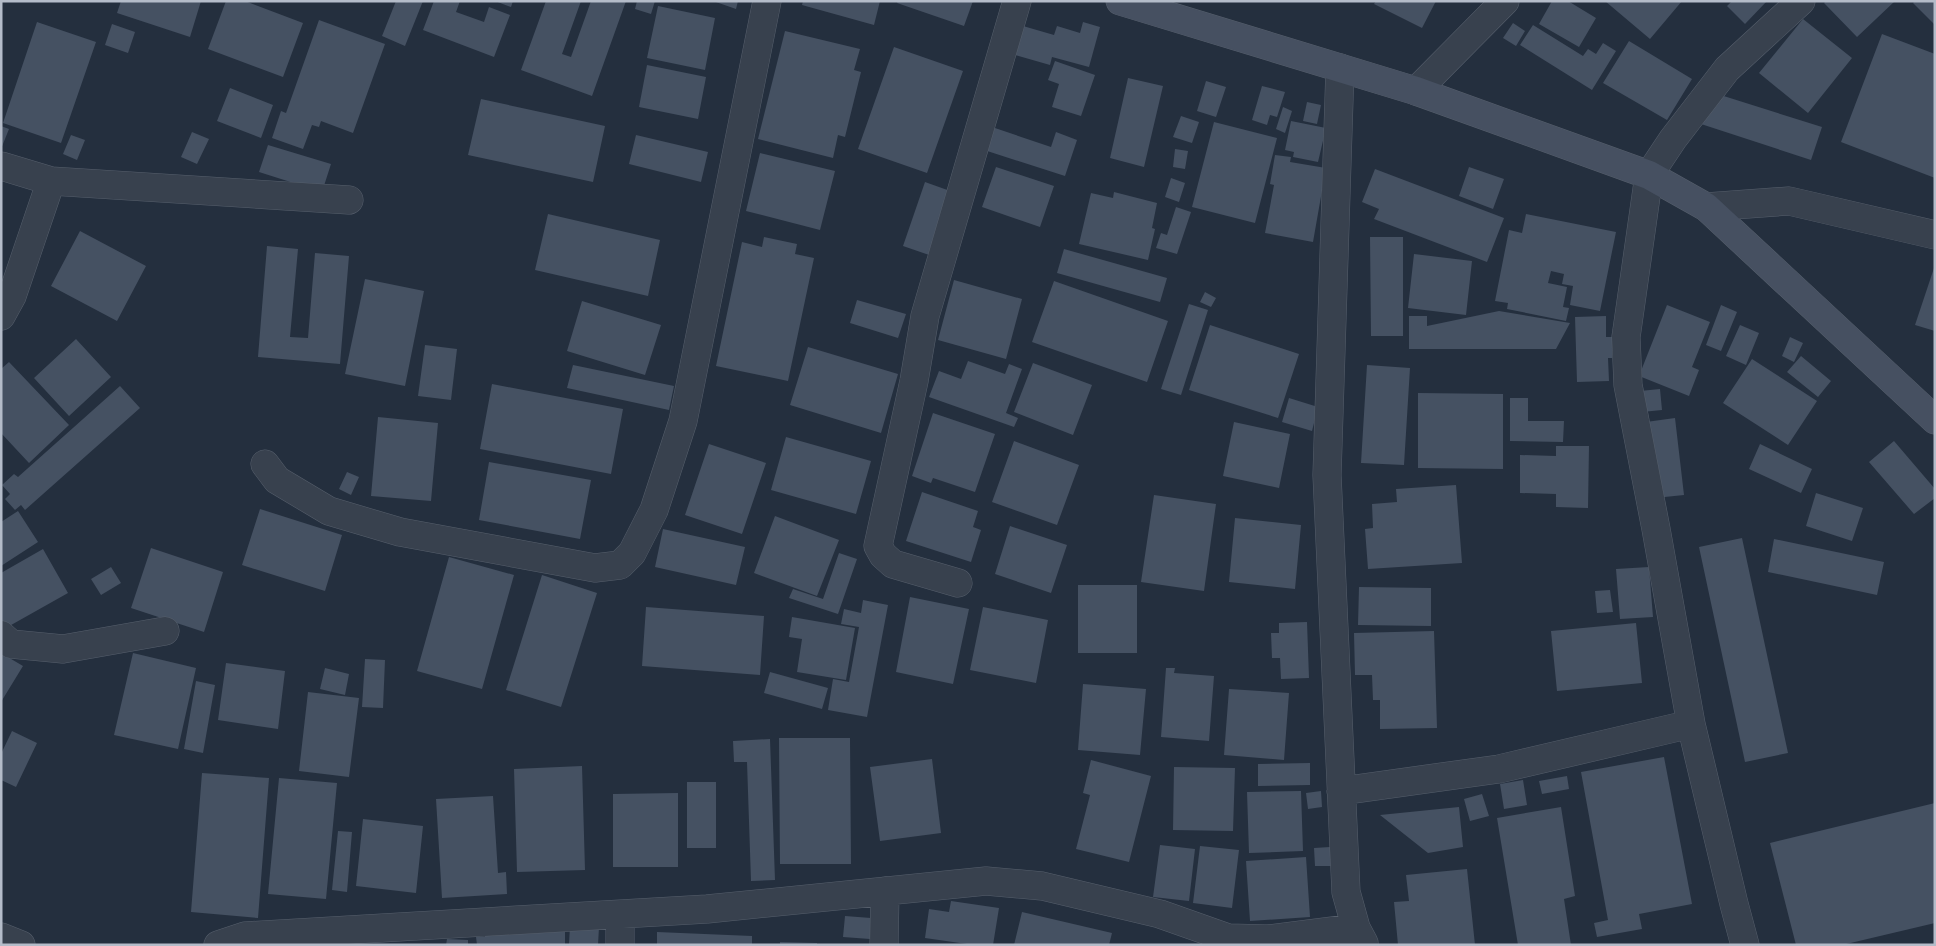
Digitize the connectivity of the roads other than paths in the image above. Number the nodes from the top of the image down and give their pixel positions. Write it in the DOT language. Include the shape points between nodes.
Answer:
graph roads {
  1 [pos="767,1"];
  2 [pos="1017,1"];
  3 [pos="1120,1"];
  4 [pos="1505,1"];
  5 [pos="1801,1"];
  6 [pos="1340,68"];
  7 [pos="1416,91"];
  8 [pos="1,166"];
  9 [pos="1649,174"];
  10 [pos="51,181"];
  11 [pos="349,200"];
  12 [pos="1706,207"];
  13 [pos="1935,235"];
  14 [pos="1,316"];
  15 [pos="1935,420"];
  16 [pos="265,464"];
  17 [pos="958,583"];
  18 [pos="165,632"];
  19 [pos="1,635"];
  20 [pos="1691,724"];
  21 [pos="1341,792"];
  22 [pos="884,891"];
  23 [pos="620,915"];
  24 [pos="1360,936"];
  25 [pos="1,937"];
  26 [pos="21,945"];
  27 [pos="218,945"];
  28 [pos="620,945"];
  29 [pos="884,945"];
  30 [pos="1745,945"];
  1 -- 16 [label="street" via="683,421 654,510 632,553 620,565 595,568 400,532 329,511 277,480"];
  2 -- 17 [label="street" via="925,316 878,546 883,556 893,564"];
  3 -- 6 [label="main road"];
  4 -- 7 [label="street"];
  5 -- 9 [label="street" via="1727,69"];
  6 -- 7 [label="main road"];
  6 -- 21 [label="street" via="1327,475"];
  7 -- 9 [label="main road"];
  8 -- 10 [label="street"];
  9 -- 12 [label="main road"];
  9 -- 20 [label="street" via="1626,337 1628,385"];
  10 -- 11 [label="street"];
  10 -- 14 [label="street" via="12,296"];
  12 -- 13 [label="street" via="1789,201"];
  12 -- 15 [label="main road"];
  18 -- 19 [label="street" via="63,649 11,644"];
  20 -- 21 [label="street" via="1499,769"];
  20 -- 30 [label="street"];
  21 -- 24 [label="street" via="1346,892"];
  22 -- 23 [label="street"];
  22 -- 24 [label="street" via="986,881 1042,886 1160,914 1228,938"];
  22 -- 29 [label="street"];
  23 -- 27 [label="street" via="245,936"];
  23 -- 28 [label="street"];
  25 -- 26 [label="street"];
}
